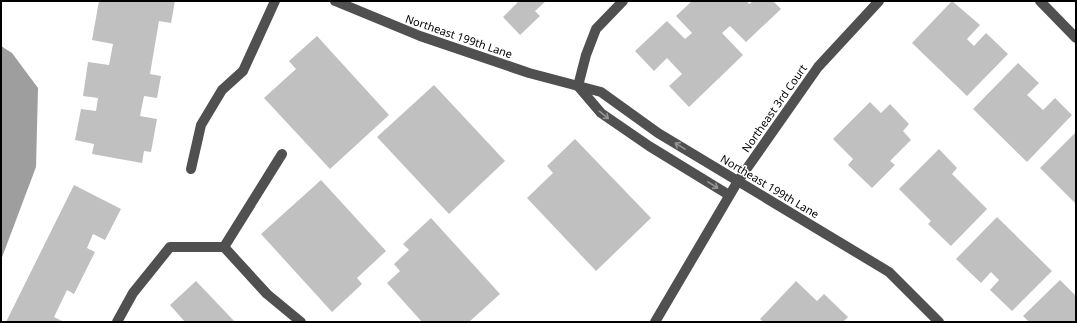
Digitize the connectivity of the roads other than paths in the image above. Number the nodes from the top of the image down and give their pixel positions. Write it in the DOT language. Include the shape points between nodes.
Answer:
graph roads {
  1 [pos="275,1"];
  2 [pos="335,1"];
  3 [pos="624,1"];
  4 [pos="879,1"];
  5 [pos="1040,1"];
  6 [pos="1076,38"];
  7 [pos="578,86"];
  8 [pos="282,154"];
  9 [pos="191,168"];
  10 [pos="738,181"];
  11 [pos="729,195"];
  12 [pos="224,247"];
  13 [pos="117,322"];
  14 [pos="302,322"];
  15 [pos="655,322"];
  16 [pos="939,322"];
  1 -- 9 [label="street" via="243,71 222,90 201,125"];
  2 -- 7 [label="street, Northeast 199th Lane" via="420,36 529,73"];
  3 -- 7 [label="street" via="596,29"];
  4 -- 10 [label="street, Northeast 3rd Court" via="818,67"];
  5 -- 6 [label="street"];
  10 -- 7 [label="street, Northeast 199th Lane, one-way" via="658,133 601,92"];
  7 -- 11 [label="street, one-way" via="601,113"];
  8 -- 12 [label="street"];
  10 -- 11 [label="street, Northeast 3rd Court"];
  10 -- 16 [label="street, Northeast 199th Lane" via="889,272"];
  11 -- 15 [label="street, Northeast 3rd Court"];
  12 -- 13 [label="street" via="170,247 133,293"];
  12 -- 14 [label="street" via="267,294"];
}
